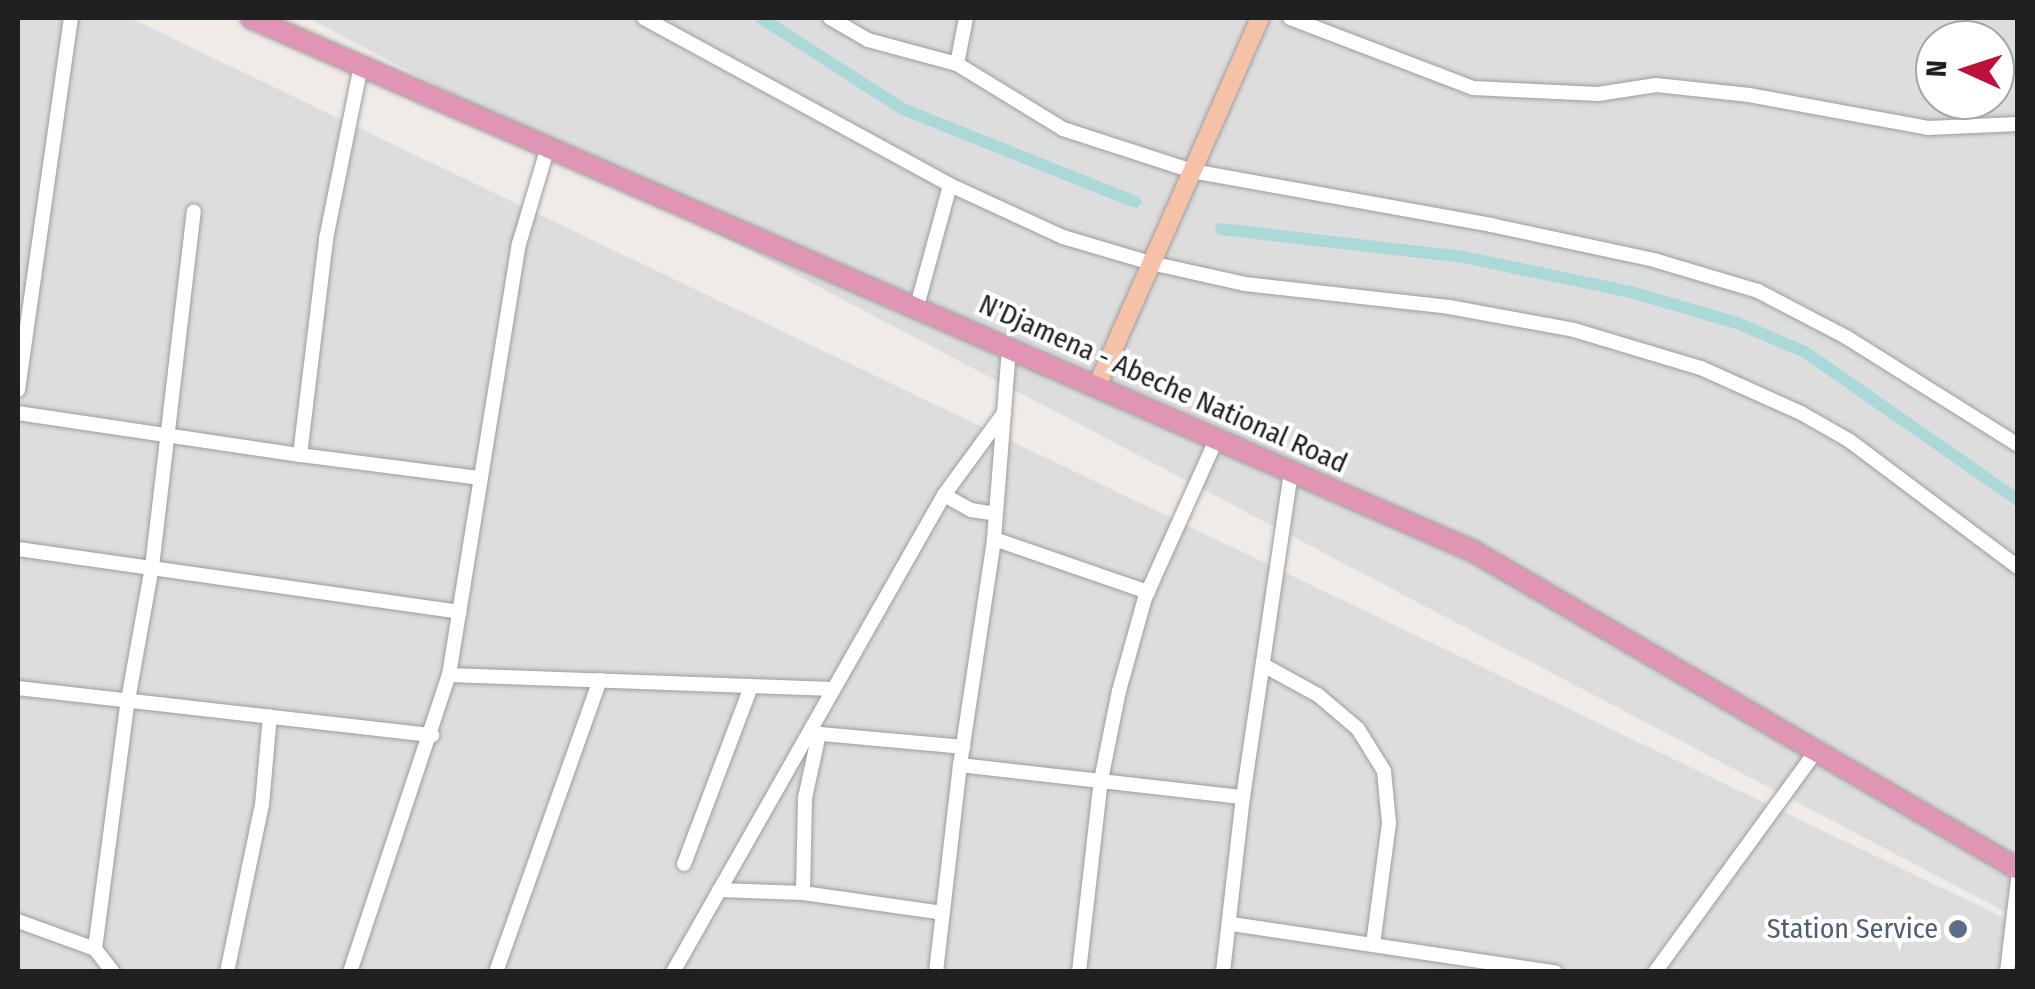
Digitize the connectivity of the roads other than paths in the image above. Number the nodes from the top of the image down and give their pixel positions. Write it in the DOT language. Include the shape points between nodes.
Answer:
graph roads {
  1 [pos="72,18"];
  2 [pos="251,18"];
  3 [pos="644,18"];
  4 [pos="830,18"];
  5 [pos="966,18"];
  6 [pos="1260,18"];
  7 [pos="1290,18"];
  8 [pos="361,64"];
  9 [pos="957,64"];
  10 [pos="2018,124"];
  11 [pos="548,147"];
  12 [pos="1192,171"];
  13 [pos="950,185"];
  14 [pos="194,211"];
  15 [pos="1151,263"];
  16 [pos="916,306"];
  17 [pos="1009,349"];
  18 [pos="1097,386"];
  19 [pos="18,390"];
  20 [pos="1004,412"];
  21 [pos="18,413"];
  22 [pos="166,436"];
  23 [pos="1217,438"];
  24 [pos="2018,444"];
  25 [pos="300,456"];
  26 [pos="1291,470"];
  27 [pos="480,478"];
  28 [pos="944,495"];
  29 [pos="996,514"];
  30 [pos="994,539"];
  31 [pos="18,549"];
  32 [pos="152,567"];
  33 [pos="2018,567"];
  34 [pos="1148,592"];
  35 [pos="460,612"];
  36 [pos="1265,666"];
  37 [pos="449,676"];
  38 [pos="600,680"];
  39 [pos="750,687"];
  40 [pos="18,688"];
  41 [pos="833,689"];
  42 [pos="128,700"];
  43 [pos="270,716"];
  44 [pos="814,734"];
  45 [pos="432,735"];
  46 [pos="963,748"];
  47 [pos="1817,750"];
  48 [pos="960,765"];
  49 [pos="1101,780"];
  50 [pos="1243,797"];
  51 [pos="684,864"];
  52 [pos="2018,870"];
  53 [pos="2018,880"];
  54 [pos="719,890"];
  55 [pos="803,894"];
  56 [pos="943,914"];
  57 [pos="18,921"];
  58 [pos="1232,924"];
  59 [pos="1373,944"];
  60 [pos="94,949"];
  61 [pos="113,972"];
  62 [pos="227,972"];
  63 [pos="350,972"];
  64 [pos="496,972"];
  65 [pos="673,972"];
  66 [pos="936,972"];
  67 [pos="1079,972"];
  68 [pos="1223,972"];
  69 [pos="1555,972"];
  70 [pos="1655,972"];
  71 [pos="2007,972"];
  1 -- 19 [label="street"];
  2 -- 8 [label="highway, N'Djamena - Abeche National Road"];
  3 -- 13 [label="street"];
  4 -- 9 [label="street" via="868,40"];
  5 -- 9 [label="street"];
  6 -- 12 [label="main road"];
  7 -- 10 [label="street" via="1474,88 1598,94 1656,85 1928,128"];
  8 -- 11 [label="highway, N'Djamena - Abeche National Road"];
  8 -- 25 [label="street" via="326,239"];
  9 -- 12 [label="street" via="1063,128"];
  11 -- 16 [label="highway, N'Djamena - Abeche National Road"];
  11 -- 27 [label="street" via="518,244"];
  12 -- 15 [label="main road"];
  12 -- 24 [label="street" via="1509,229 1758,291 1846,336"];
  13 -- 15 [label="street" via="1046,230"];
  13 -- 16 [label="street"];
  14 -- 22 [label="street"];
  15 -- 18 [label="main road"];
  15 -- 33 [label="street" via="1244,284 1449,306 1574,330 1701,368 1850,441"];
  16 -- 17 [label="highway, N'Djamena - Abeche National Road"];
  17 -- 18 [label="highway, N'Djamena - Abeche National Road"];
  17 -- 20 [label="street"];
  18 -- 23 [label="highway, N'Djamena - Abeche National Road"];
  20 -- 28 [label="street"];
  20 -- 29 [label="street"];
  21 -- 22 [label="street"];
  22 -- 25 [label="street"];
  22 -- 32 [label="street"];
  23 -- 26 [label="highway, N'Djamena - Abeche National Road"];
  23 -- 34 [label="street"];
  25 -- 27 [label="street"];
  26 -- 36 [label="street"];
  26 -- 47 [label="highway, N'Djamena - Abeche National Road" via="1473,550"];
  27 -- 35 [label="street"];
  28 -- 29 [label="street"];
  28 -- 41 [label="street"];
  29 -- 30 [label="street"];
  30 -- 34 [label="street"];
  30 -- 46 [label="street"];
  31 -- 32 [label="street"];
  32 -- 35 [label="street"];
  32 -- 42 [label="street"];
  34 -- 49 [label="street"];
  35 -- 37 [label="street"];
  36 -- 50 [label="street"];
  36 -- 59 [label="street" via="1318,695 1358,729 1384,771 1388,823"];
  37 -- 38 [label="street"];
  37 -- 45 [label="street"];
  38 -- 39 [label="street"];
  38 -- 64 [label="street"];
  39 -- 41 [label="street"];
  39 -- 51 [label="street"];
  40 -- 42 [label="street"];
  41 -- 44 [label="street"];
  42 -- 43 [label="street"];
  42 -- 60 [label="street"];
  43 -- 45 [label="street"];
  43 -- 62 [label="street" via="262,805"];
  44 -- 46 [label="street"];
  44 -- 54 [label="street"];
  44 -- 55 [label="street"];
  45 -- 63 [label="street"];
  46 -- 48 [label="street"];
  47 -- 52 [label="highway, N'Djamena - Abeche National Road"];
  47 -- 70 [label="street"];
  48 -- 49 [label="street"];
  48 -- 56 [label="street"];
  49 -- 50 [label="street"];
  49 -- 67 [label="street"];
  50 -- 58 [label="street"];
  53 -- 71 [label="street"];
  54 -- 55 [label="street"];
  54 -- 65 [label="street"];
  55 -- 56 [label="street"];
  56 -- 66 [label="street"];
  57 -- 60 [label="street"];
  58 -- 59 [label="street"];
  58 -- 68 [label="street"];
  59 -- 69 [label="street"];
  60 -- 61 [label="street"];
}
